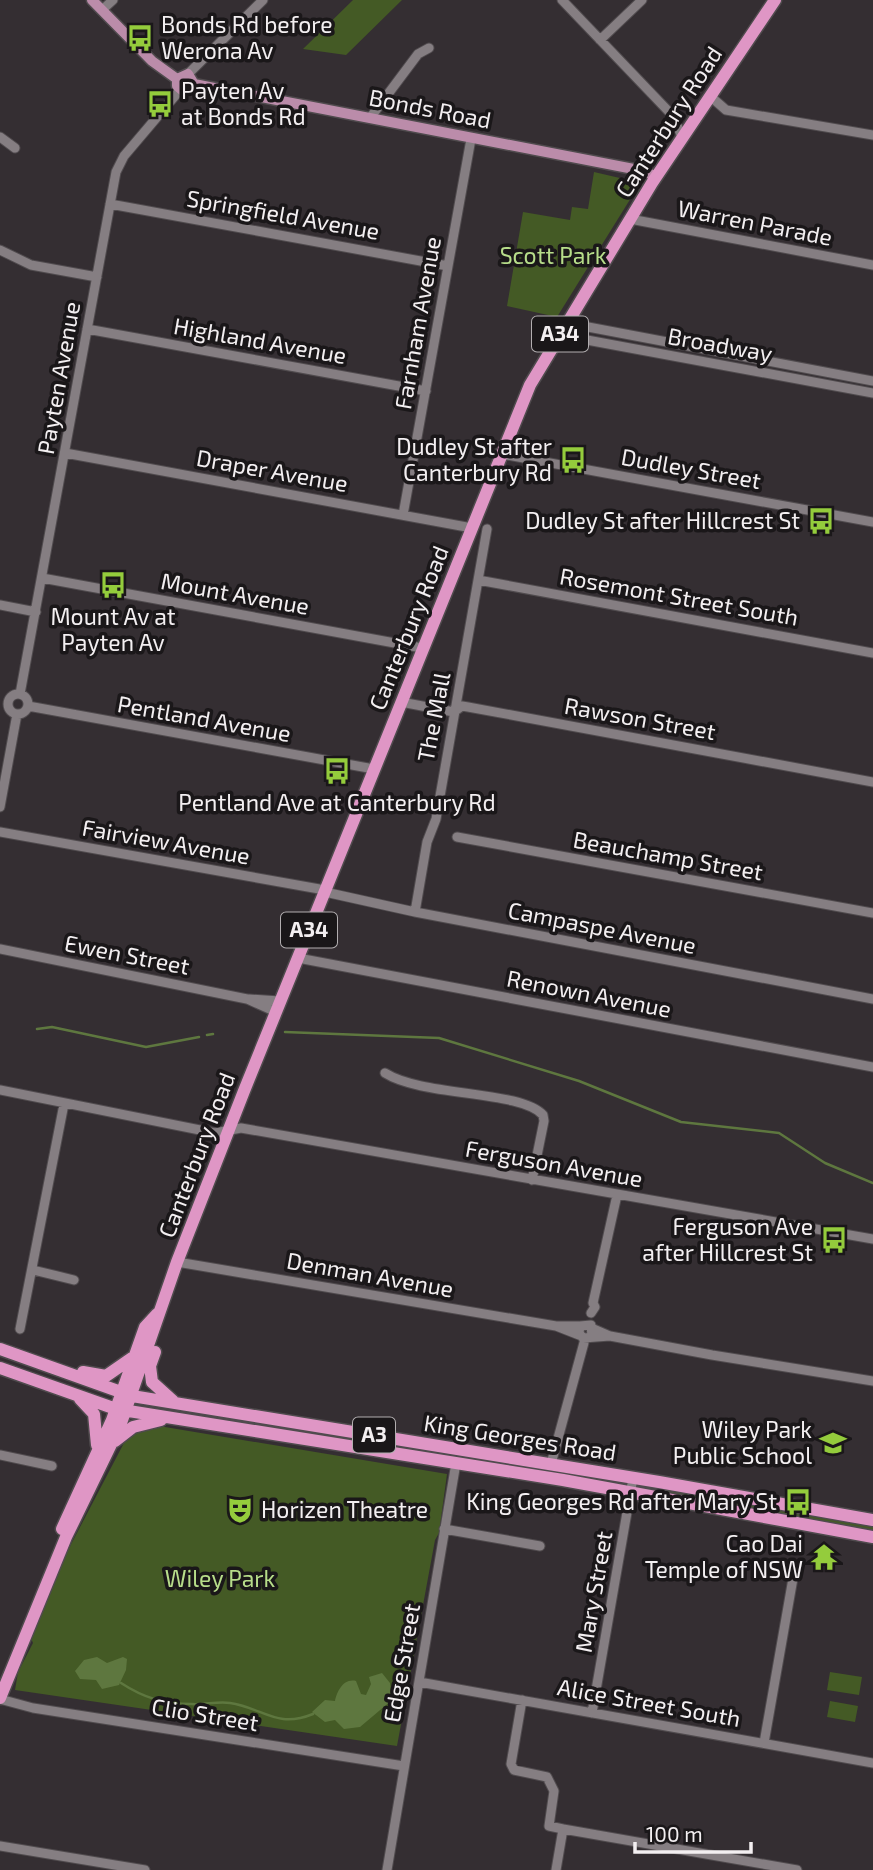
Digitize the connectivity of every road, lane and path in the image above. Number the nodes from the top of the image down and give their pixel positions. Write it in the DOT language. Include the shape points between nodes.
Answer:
graph roads {
  1 [pos="92,0"];
  2 [pos="113,0"];
  3 [pos="263,0"];
  4 [pos="562,0"];
  5 [pos="642,0"];
  6 [pos="775,0"];
  7 [pos="102,10"];
  8 [pos="600,40"];
  9 [pos="429,48"];
  10 [pos="191,79"];
  11 [pos="178,84"];
  12 [pos="710,96"];
  13 [pos="370,118"];
  14 [pos="873,135"];
  15 [pos="0,136"];
  16 [pos="682,137"];
  17 [pos="471,139"];
  18 [pos="15,148"];
  19 [pos="656,177"];
  20 [pos="110,204"];
  21 [pos="630,219"];
  22 [pos="0,250"];
  23 [pos="449,265"];
  24 [pos="873,265"];
  25 [pos="97,277"];
  26 [pos="87,329"];
  27 [pos="563,329"];
  28 [pos="873,381"];
  29 [pos="426,391"];
  30 [pos="873,393"];
  31 [pos="65,453"];
  32 [pos="502,454"];
  33 [pos="403,514"];
  34 [pos="873,522"];
  35 [pos="472,528"];
  36 [pos="487,529"];
  37 [pos="42,578"];
  38 [pos="478,580"];
  39 [pos="0,605"];
  40 [pos="36,612"];
  41 [pos="422,648"];
  42 [pos="873,653"];
  43 [pos="20,694"];
  44 [pos="4,702"];
  45 [pos="401,702"];
  46 [pos="28,706"];
  47 [pos="454,712"];
  48 [pos="17,714"];
  49 [pos="374,769"];
  50 [pos="873,782"];
  51 [pos="0,807"];
  52 [pos="0,832"];
  53 [pos="457,837"];
  54 [pos="325,891"];
  55 [pos="415,912"];
  56 [pos="873,913"];
  57 [pos="0,949"];
  58 [pos="298,958"];
  59 [pos="873,999"];
  60 [pos="278,1007"];
  61 [pos="873,1067"];
  62 [pos="385,1073"];
  63 [pos="0,1090"];
  64 [pos="64,1104"];
  65 [pos="228,1132"];
  66 [pos="532,1180"];
  67 [pos="617,1195"];
  68 [pos="873,1239"];
  69 [pos="177,1262"];
  70 [pos="33,1270"];
  71 [pos="74,1280"];
  72 [pos="159,1312"];
  73 [pos="20,1329"];
  74 [pos="587,1332"];
  75 [pos="0,1349"];
  76 [pos="134,1356"];
  77 [pos="0,1368"];
  78 [pos="48,1368"];
  79 [pos="873,1381"];
  80 [pos="126,1394"];
  81 [pos="77,1397"];
  82 [pos="176,1403"];
  83 [pos="121,1410"];
  84 [pos="173,1418"];
  85 [pos="113,1444"];
  86 [pos="99,1451"];
  87 [pos="0,1455"];
  88 [pos="456,1463"];
  89 [pos="551,1464"];
  90 [pos="52,1466"];
  91 [pos="633,1478"];
  92 [pos="631,1493"];
  93 [pos="873,1521"];
  94 [pos="444,1529"];
  95 [pos="873,1537"];
  96 [pos="540,1546"];
  97 [pos="795,1567"];
  98 [pos="32,1615"];
  99 [pos="419,1682"];
  100 [pos="0,1699"];
  101 [pos="522,1700"];
  102 [pos="592,1713"];
  103 [pos="764,1743"];
  104 [pos="873,1763"];
  105 [pos="404,1766"];
  106 [pos="563,1829"];
  107 [pos="0,1846"];
  108 [pos="145,1870"];
  109 [pos="387,1870"];
  110 [pos="556,1870"];
  111 [pos="797,1870"];
  1 -- 7 [label="main road"];
  2 -- 7 [label="street"];
  3 -- 10 [label="street"];
  4 -- 8 [label="street"];
  5 -- 8 [label="street"];
  6 -- 12 [label="highway, Canterbury Road / A34"];
  7 -- 11 [label="main road"];
  8 -- 16 [label="street" via="673,116"];
  9 -- 13 [label="street" via="418,54"];
  10 -- 11 [label="main road"];
  10 -- 11 [label="main road" via="188,91"];
  10 -- 13 [label="main road, Bonds Road"];
  11 -- 20 [label="street, Payten Avenue" via="121,160"];
  12 -- 14 [label="street" via="726,110"];
  12 -- 16 [label="highway, Canterbury Road / A34"];
  13 -- 17 [label="main road, Bonds Road"];
  15 -- 18 [label="street"];
  16 -- 19 [label="highway, Canterbury Road / A34"];
  17 -- 19 [label="main road, Bonds Road" via="645,171"];
  17 -- 23 [label="street, Farnham Avenue"];
  19 -- 21 [label="highway, Canterbury Road / A34"];
  20 -- 23 [label="street, Springfield Avenue"];
  20 -- 25 [label="street, Payten Avenue"];
  21 -- 24 [label="street, Warren Parade"];
  21 -- 27 [label="highway, Canterbury Road / A34"];
  22 -- 25 [label="street" via="31,265"];
  23 -- 29 [label="street, Farnham Avenue"];
  25 -- 26 [label="street, Payten Avenue"];
  26 -- 29 [label="street, Highland Avenue"];
  26 -- 31 [label="street, Payten Avenue"];
  27 -- 28 [label="street, Broadway"];
  27 -- 30 [label="street, Broadway"];
  27 -- 32 [label="highway, Canterbury Road / A34" via="530,385"];
  29 -- 33 [label="street, Farnham Avenue"];
  31 -- 33 [label="street, Draper Avenue"];
  31 -- 37 [label="street, Payten Avenue"];
  32 -- 34 [label="street, Dudley Street"];
  32 -- 35 [label="highway, Canterbury Road / A34"];
  33 -- 35 [label="street, Draper Avenue"];
  35 -- 41 [label="highway, Canterbury Road / A34"];
  36 -- 38 [label="street, The Mall"];
  37 -- 40 [label="street, Payten Avenue"];
  37 -- 41 [label="street, Mount Avenue"];
  38 -- 42 [label="street, Rosemont Street South"];
  38 -- 47 [label="street, The Mall"];
  39 -- 40 [label="street"];
  40 -- 43 [label="street, Payten Avenue"];
  41 -- 45 [label="highway, Canterbury Road / A34"];
  43 -- 44 [label="street"];
  43 -- 46 [label="street"];
  44 -- 48 [label="street"];
  45 -- 47 [label="street, Rawson Street"];
  45 -- 49 [label="highway, Canterbury Road / A34"];
  46 -- 48 [label="street"];
  46 -- 49 [label="street, Pentland Avenue"];
  47 -- 50 [label="street, Rawson Street" via="468,707"];
  47 -- 55 [label="street, The Mall"];
  48 -- 51 [label="street"];
  49 -- 54 [label="highway, Canterbury Road / A34"];
  52 -- 54 [label="street, Fairview Avenue"];
  53 -- 56 [label="street, Beauchamp Street"];
  54 -- 55 [label="street, Campaspe Avenue"];
  54 -- 58 [label="highway, Canterbury Road / A34"];
  55 -- 59 [label="street, Campaspe Avenue"];
  57 -- 60 [label="street, Ewen Street"];
  58 -- 60 [label="highway, Canterbury Road / A34"];
  58 -- 61 [label="street, Renown Avenue"];
  60 -- 65 [label="highway, Canterbury Road / A34"];
  62 -- 66 [label="street" via="400,1083 535,1107 544,1121"];
  63 -- 64 [label="street, Ferguson Avenue"];
  64 -- 65 [label="street, Ferguson Avenue"];
  64 -- 70 [label="street"];
  65 -- 66 [label="street, Ferguson Avenue" via="241,1128"];
  65 -- 69 [label="highway, Canterbury Road / A34"];
  66 -- 67 [label="street, Ferguson Avenue"];
  67 -- 68 [label="street, Ferguson Avenue"];
  67 -- 74 [label="street"];
  69 -- 72 [label="highway, Canterbury Road / A34"];
  69 -- 74 [label="street, Denman Avenue"];
  70 -- 71 [label="street"];
  70 -- 73 [label="street"];
  72 -- 76 [label="highway, Canterbury Road / A34" via="145,1327"];
  72 -- 80 [label="highway, Canterbury Road / A34"];
  72 -- 82 [label="highway" via="150,1372 152,1382"];
  74 -- 79 [label="street, Denman Avenue"];
  74 -- 89 [label="street"];
  75 -- 78 [label="highway, King Georges Road / A3"];
  76 -- 78 [label="highway" via="106,1376"];
  76 -- 80 [label="highway, Canterbury Road / A34"];
  77 -- 81 [label="highway, King Georges Road / A3"];
  78 -- 80 [label="highway, King Georges Road / A3"];
  80 -- 82 [label="highway, King Georges Road / A3"];
  80 -- 83 [label="highway, Canterbury Road / A34"];
  81 -- 83 [label="highway, King Georges Road / A3"];
  81 -- 86 [label="highway" via="94,1414"];
  82 -- 89 [label="highway, King Georges Road / A3"];
  83 -- 84 [label="highway, King Georges Road / A3"];
  83 -- 85 [label="highway, Canterbury Road / A34"];
  83 -- 86 [label="highway, Canterbury Road / A34"];
  84 -- 85 [label="highway" via="133,1427"];
  84 -- 88 [label="highway, King Georges Road / A3"];
  85 -- 98 [label="highway, Canterbury Road / A34"];
  86 -- 98 [label="highway, Canterbury Road / A34" via="46,1567"];
  87 -- 90 [label="street"];
  88 -- 92 [label="highway, King Georges Road / A3"];
  88 -- 94 [label="street, Edge Street"];
  89 -- 91 [label="highway, King Georges Road / A3"];
  91 -- 92 [label="street, Mary Street"];
  91 -- 93 [label="highway, King Georges Road / A3"];
  92 -- 95 [label="highway, King Georges Road / A3"];
  92 -- 102 [label="street, Mary Street"];
  94 -- 96 [label="street"];
  94 -- 99 [label="street, Edge Street"];
  97 -- 103 [label="street"];
  98 -- 100 [label="highway, Canterbury Road / A34"];
  99 -- 101 [label="street, Alice Street South"];
  99 -- 105 [label="street, Edge Street"];
  100 -- 105 [label="street, Clio Street"];
  101 -- 102 [label="street, Alice Street South"];
  101 -- 106 [label="street" via="511,1764 514,1770 547,1777 554,1791 549,1826"];
  102 -- 103 [label="street, Alice Street South"];
  103 -- 104 [label="street, Alice Street South"];
  105 -- 109 [label="street, Edge Street"];
  106 -- 110 [label="street"];
  106 -- 111 [label="street"];
  107 -- 108 [label="street"];
}
